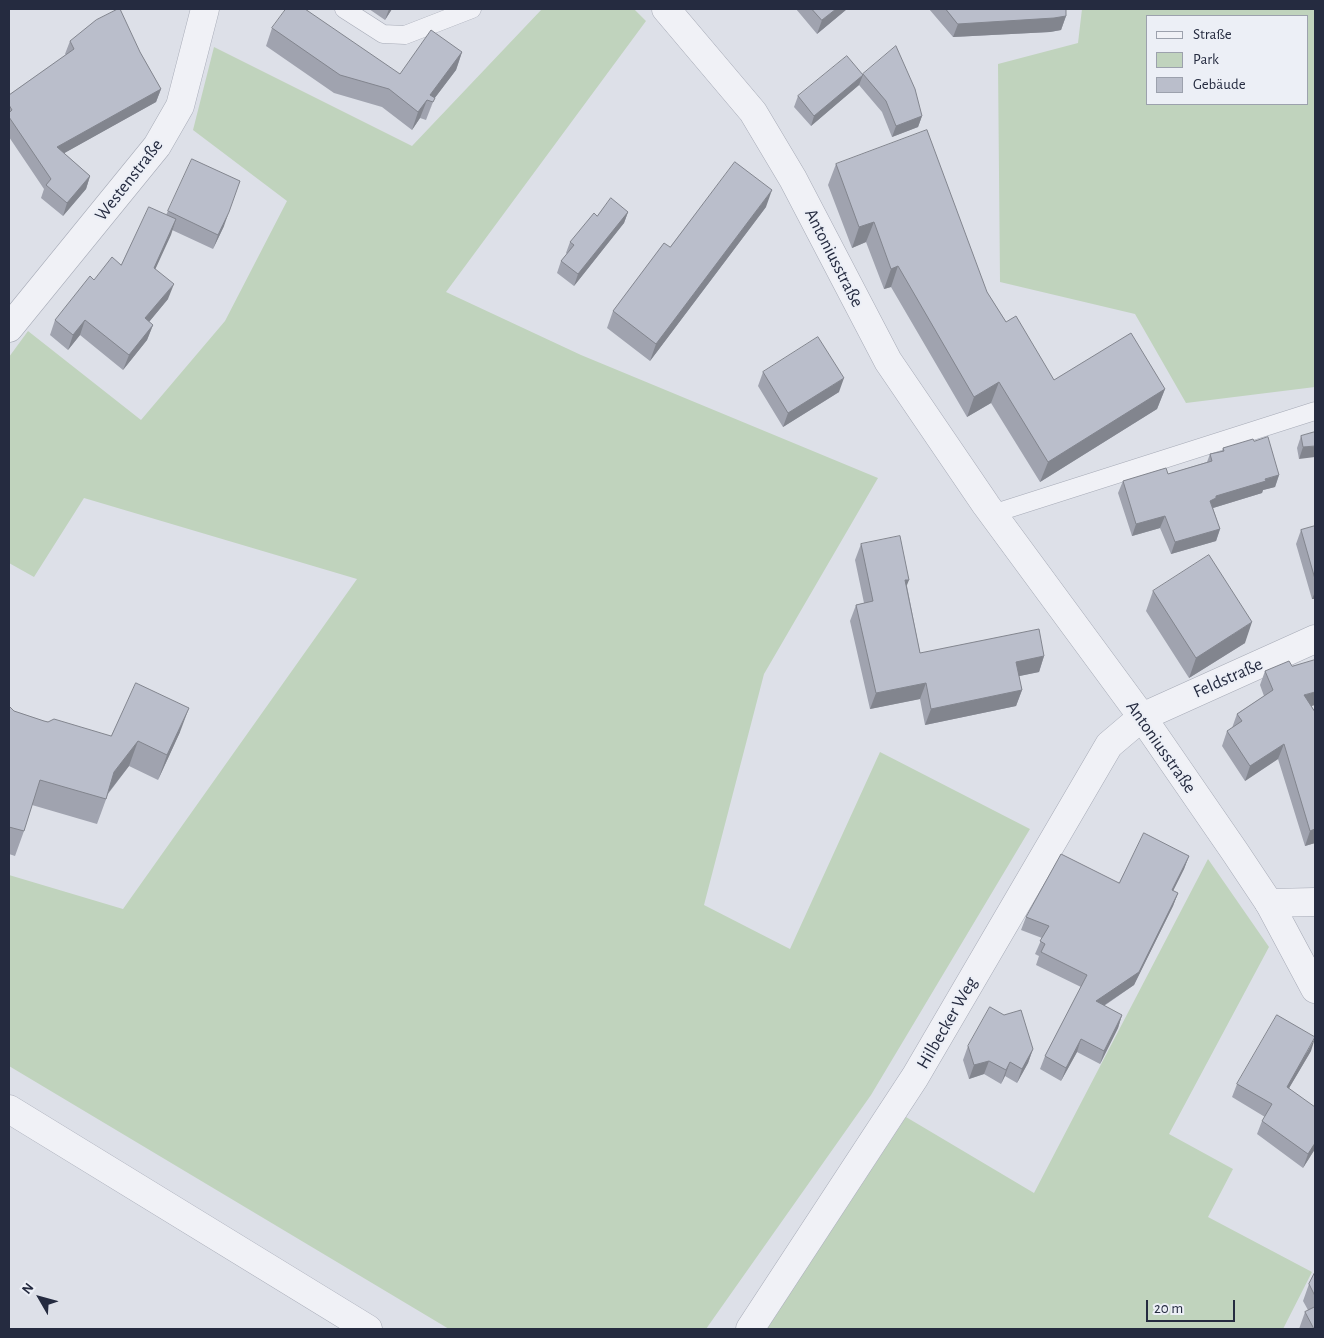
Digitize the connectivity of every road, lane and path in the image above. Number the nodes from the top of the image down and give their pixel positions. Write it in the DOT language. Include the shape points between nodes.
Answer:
graph roads {
  1 [pos="205,9"];
  2 [pos="344,9"];
  3 [pos="472,9"];
  4 [pos="666,9"];
  5 [pos="9,328"];
  6 [pos="1315,411"];
  7 [pos="992,514"];
  8 [pos="1315,639"];
  9 [pos="1142,717"];
  10 [pos="1315,902"];
  11 [pos="1269,904"];
  12 [pos="1315,989"];
  13 [pos="9,1109"];
  14 [pos="368,1329"];
  15 [pos="750,1329"];
  1 -- 5 [label="street, Westenstraße" via="180,106 157,146"];
  2 -- 3 [label="lane" via="383,34 405,35"];
  4 -- 7 [label="street, Antoniusstraße" via="753,112 793,179 888,361"];
  6 -- 7 [label="lane"];
  7 -- 9 [label="street, Antoniusstraße"];
  8 -- 9 [label="street, Feldstraße"];
  9 -- 11 [label="street, Antoniusstraße"];
  9 -- 15 [label="street, Hilbecker Weg" via="1109,745 916,1077"];
  10 -- 11 [label="street"];
  11 -- 12 [label="street, Antoniusstraße"];
  13 -- 14 [label="street"];
}
